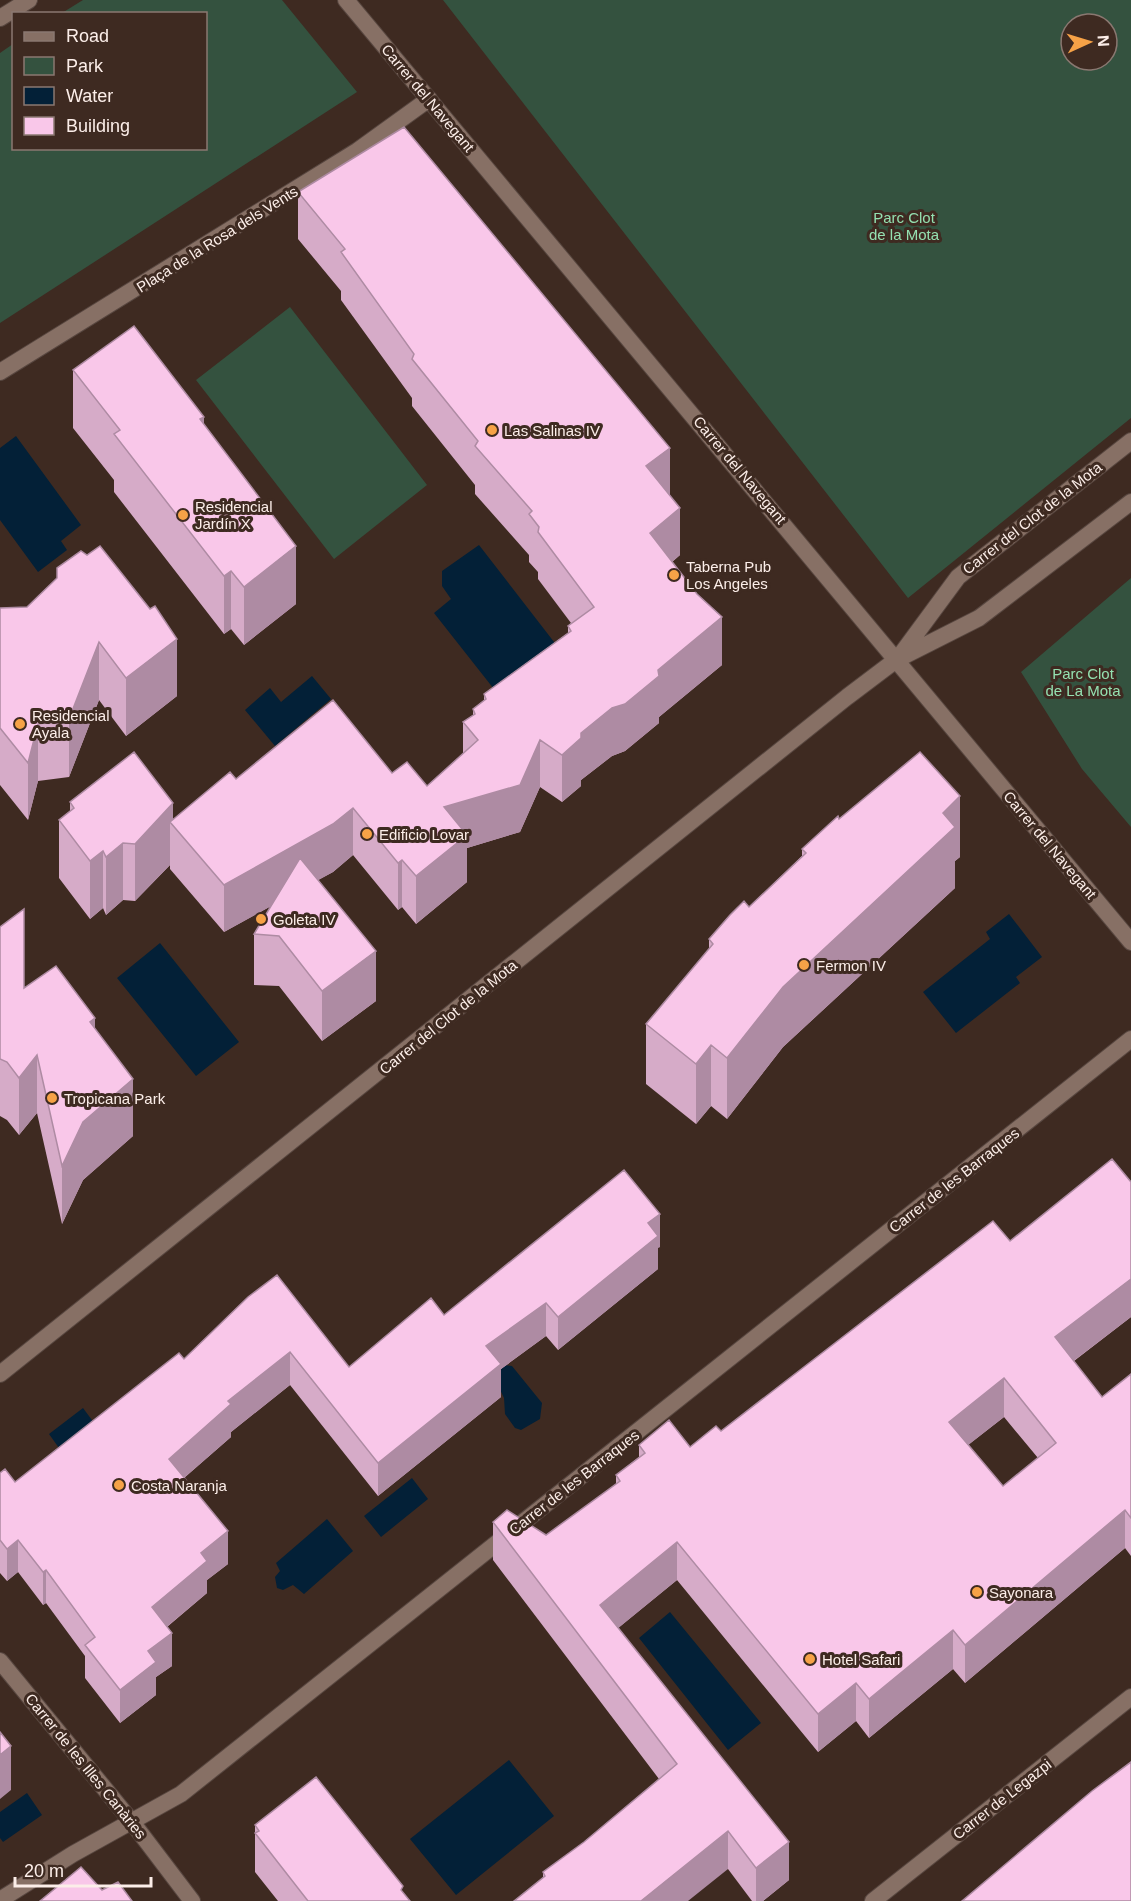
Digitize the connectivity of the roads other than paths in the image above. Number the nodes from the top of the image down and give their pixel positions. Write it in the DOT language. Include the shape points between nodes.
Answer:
graph roads {
  1 [pos="29,0"];
  2 [pos="346,0"];
  3 [pos="0,18"];
  4 [pos="429,99"];
  5 [pos="0,372"];
  6 [pos="1131,441"];
  7 [pos="1131,502"];
  8 [pos="896,660"];
  9 [pos="1131,942"];
  10 [pos="1131,1039"];
  11 [pos="0,1374"];
  12 [pos="0,1661"];
  13 [pos="1131,1697"];
  14 [pos="132,1822"];
  15 [pos="0,1900"];
  16 [pos="192,1901"];
  17 [pos="873,1901"];
  1 -- 3 [label="street"];
  2 -- 4 [label="street, Carrer del Navegant"];
  4 -- 5 [label="street, Plaça de la Rosa dels Vents" via="357,151"];
  4 -- 8 [label="street, Carrer del Navegant"];
  6 -- 8 [label="street, Carrer del Clot de la Mota" via="958,577"];
  7 -- 8 [label="street, Carrer del Clot de la Mota" via="979,618"];
  8 -- 9 [label="street, Carrer del Navegant"];
  8 -- 11 [label="street, Carrer del Clot de la Mota"];
  10 -- 14 [label="street, Carrer de les Barraques" via="181,1794"];
  12 -- 14 [label="street, Carrer de les Illes Canàries"];
  13 -- 17 [label="street, Carrer de Legazpi"];
  14 -- 15 [label="street, Carrer de les Barraques"];
  14 -- 16 [label="street, Carrer de les Illes Canàries"];
}
